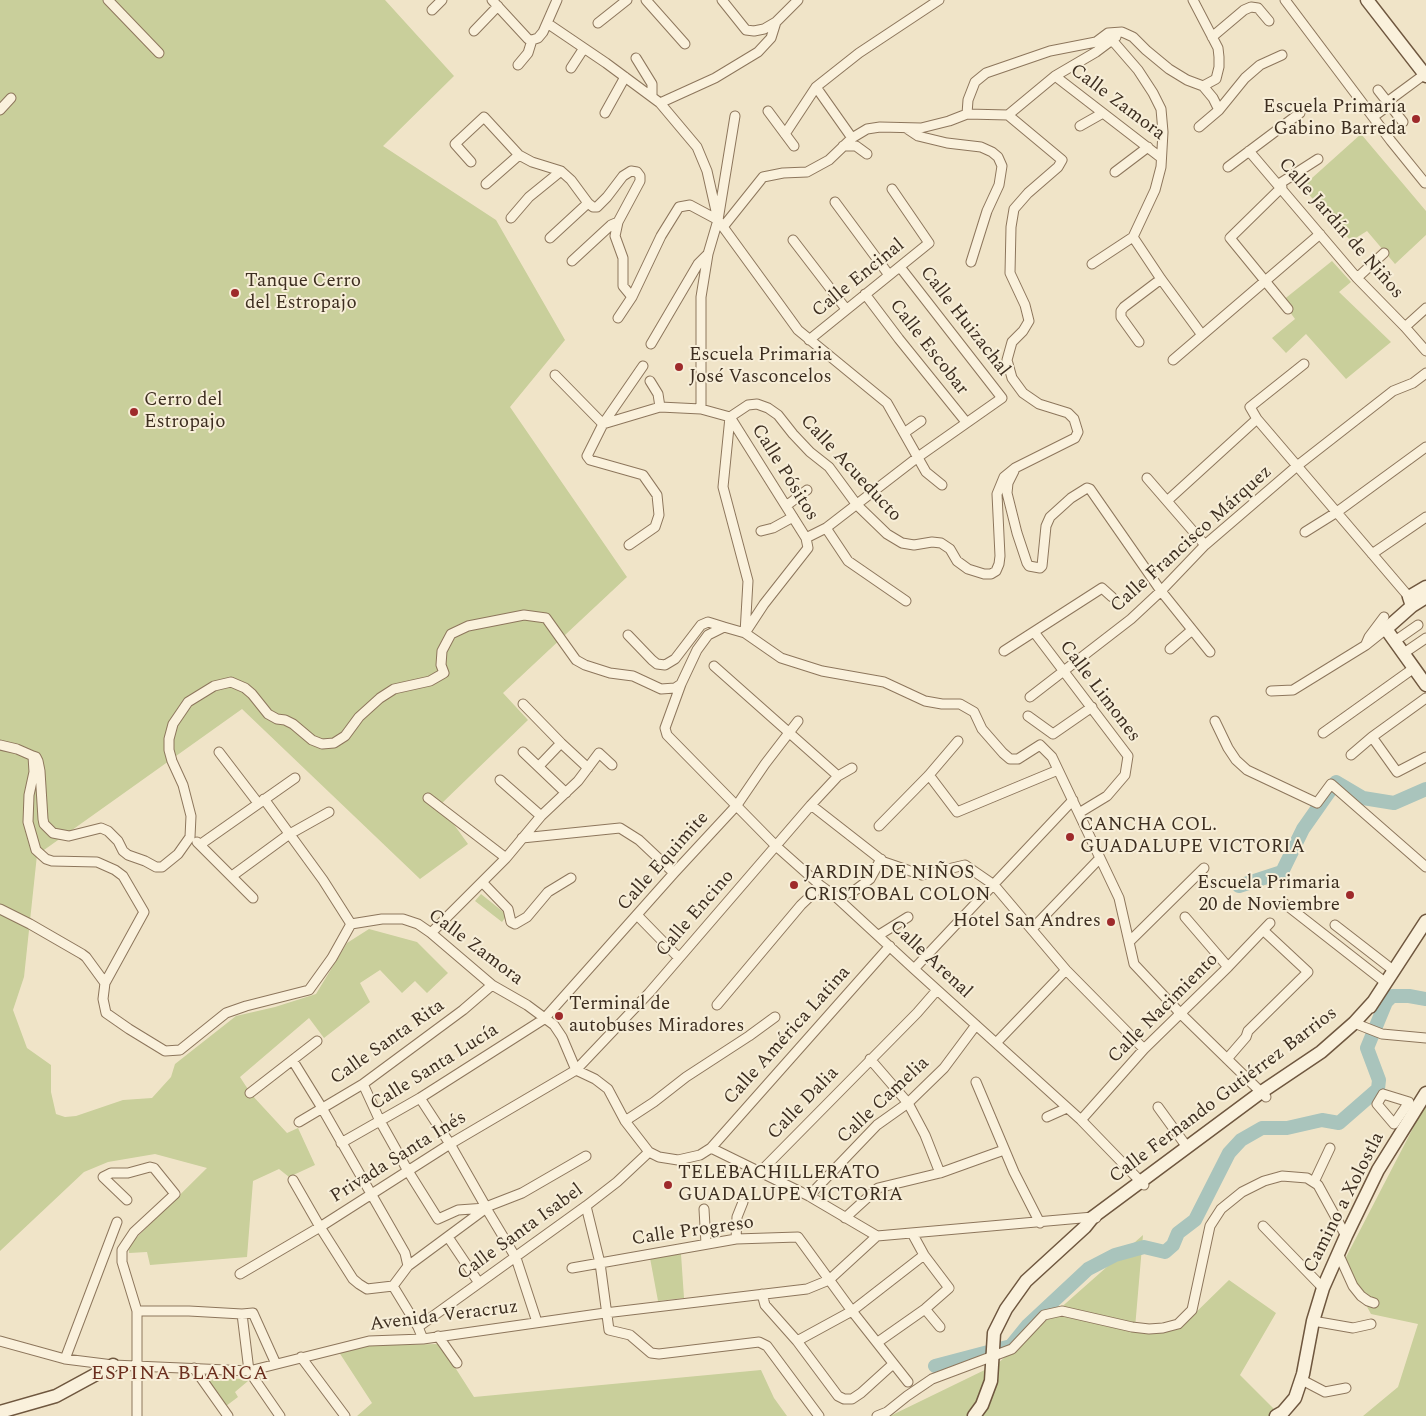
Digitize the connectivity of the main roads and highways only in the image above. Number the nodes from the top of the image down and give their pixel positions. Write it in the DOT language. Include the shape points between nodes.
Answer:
graph roads {
  1 [pos="1368,0"];
  2 [pos="1425,75"];
  3 [pos="1426,587"];
  4 [pos="1426,597"];
  5 [pos="1410,602"];
  6 [pos="1426,685"];
  7 [pos="1426,920"];
  8 [pos="1426,1093"];
  9 [pos="1263,1095"];
  10 [pos="1143,1183"];
  11 [pos="113,1366"];
  12 [pos="0,1412"];
  13 [pos="974,1416"];
  14 [pos="1276,1416"];
  1 -- 2 [label="main road"];
  3 -- 5 [label="main road"];
  4 -- 5 [label="main road"];
  5 -- 6 [label="main road" via="1385,623"];
  7 -- 9 [label="main road, Calle Fernando Gutiérrez Barrios" via="1361,1026 1325,1057"];
  8 -- 14 [label="main road, Camino a Xolostla" via="1407,1115 1338,1253 1322,1288 1302,1380 1295,1398"];
  9 -- 10 [label="main road, Calle Fernando Gutiérrez Barrios"];
  9 -- 10 [label="main road, Calle Fernando Gutiérrez Barrios" via="1187,1147"];
  10 -- 13 [label="main road, Calle Fernando Gutiérrez Barrios" via="1095,1218 1026,1281 994,1333 991,1382"];
  11 -- 12 [label="main road" via="56,1396"];
}
